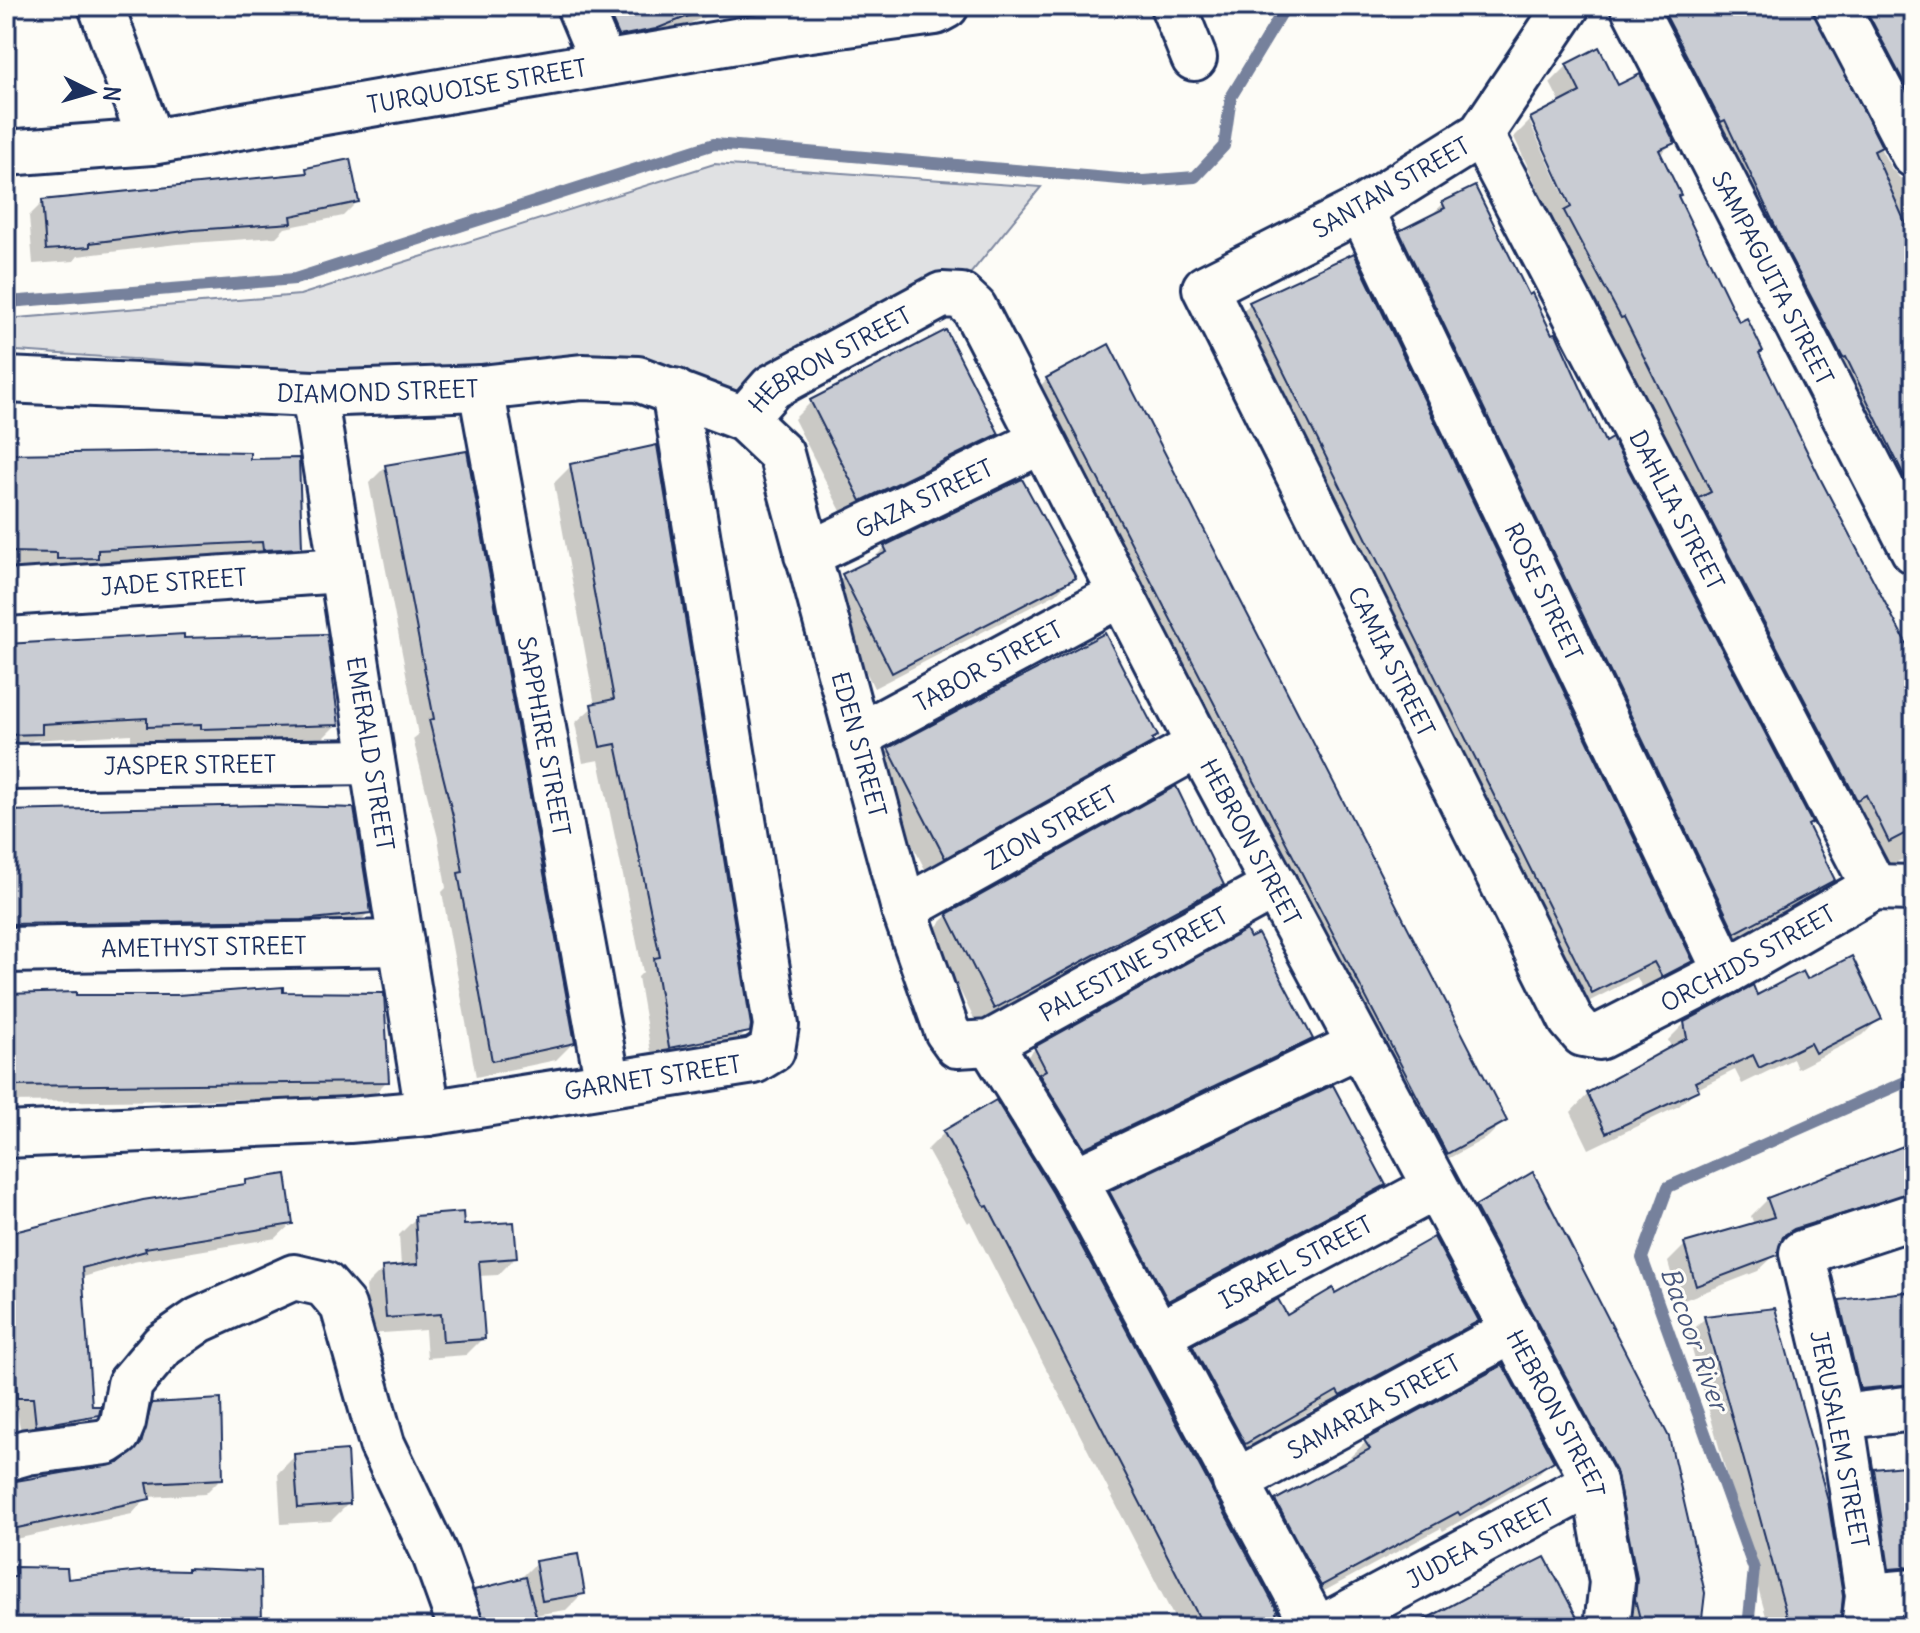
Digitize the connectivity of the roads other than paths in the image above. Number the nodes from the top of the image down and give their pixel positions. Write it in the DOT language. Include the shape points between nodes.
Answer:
graph roads {
  1 [pos="101,6"];
  2 [pos="579,6"];
  3 [pos="946,6"];
  4 [pos="1173,6"];
  5 [pos="1567,6"];
  6 [pos="1633,6"];
  7 [pos="1836,6"];
  8 [pos="776,20"];
  9 [pos="1194,58"];
  10 [pos="603,63"];
  11 [pos="1481,134"];
  12 [pos="151,142"];
  13 [pos="6,153"];
  14 [pos="1914,155"];
  15 [pos="1361,209"];
  16 [pos="1205,288"];
  17 [pos="6,380"];
  18 [pos="481,388"];
  19 [pos="674,391"];
  20 [pos="314,394"];
  21 [pos="744,419"];
  22 [pos="1040,442"];
  23 [pos="1914,551"];
  24 [pos="807,555"];
  25 [pos="341,570"];
  26 [pos="6,593"];
  27 [pos="1121,594"];
  28 [pos="856,737"];
  29 [pos="1199,745"];
  30 [pos="372,762"];
  31 [pos="6,767"];
  32 [pos="1275,886"];
  33 [pos="1894,888"];
  34 [pos="904,909"];
  35 [pos="401,943"];
  36 [pos="6,950"];
  37 [pos="1726,972"];
  38 [pos="1583,1034"];
  39 [pos="990,1043"];
  40 [pos="1359,1045"];
  41 [pos="608,1084"];
  42 [pos="428,1113"];
  43 [pos="6,1135"];
  44 [pos="1075,1180"];
  45 [pos="1434,1188"];
  46 [pos="1914,1216"];
  47 [pos="1514,1330"];
  48 [pos="1158,1335"];
  49 [pos="1914,1408"];
  50 [pos="1841,1417"];
  51 [pos="6,1458"];
  52 [pos="1235,1482"];
  53 [pos="1594,1482"];
  54 [pos="1914,1592"];
  55 [pos="1866,1612"];
  56 [pos="461,1627"];
  57 [pos="1315,1627"];
  58 [pos="1323,1627"];
  59 [pos="1607,1627"];
  1 -- 12 [label="street"];
  2 -- 10 [label="street"];
  3 -- 8 [label="street, TURQUOISE STREET" via="935,12"];
  4 -- 9 [label="street"];
  5 -- 11 [label="street, SANTAN STREET"];
  6 -- 23 [label="street, SAMPAGUITA STREET"];
  7 -- 14 [label="street"];
  8 -- 10 [label="street, TURQUOISE STREET"];
  10 -- 12 [label="street, TURQUOISE STREET"];
  11 -- 15 [label="street, SANTAN STREET"];
  11 -- 33 [label="street, DAHLIA STREET"];
  12 -- 13 [label="street, TURQUOISE STREET"];
  15 -- 16 [label="street, SANTAN STREET"];
  15 -- 37 [label="street, ROSE STREET"];
  16 -- 38 [label="street, CAMIA STREET" via="1571,1020"];
  17 -- 20 [label="street, DIAMOND STREET"];
  18 -- 19 [label="street, DIAMOND STREET" via="582,377 638,379"];
  18 -- 20 [label="street, DIAMOND STREET"];
  18 -- 41 [label="street, SAPPHIRE STREET"];
  19 -- 21 [label="street, DIAMOND STREET"];
  19 -- 41 [label="street, GARNET STREET" via="776,1039 772,1050 754,1061"];
  20 -- 25 [label="street, EMERALD STREET"];
  21 -- 22 [label="street, HEBRON STREET" via="772,387 952,294 974,308"];
  21 -- 24 [label="street, EDEN STREET" via="781,454"];
  22 -- 24 [label="street, GAZA STREET"];
  22 -- 27 [label="street, HEBRON STREET"];
  24 -- 28 [label="street, EDEN STREET"];
  25 -- 26 [label="street, JADE STREET"];
  25 -- 30 [label="street, EMERALD STREET"];
  27 -- 28 [label="street, TABOR STREET"];
  27 -- 29 [label="street, HEBRON STREET"];
  28 -- 34 [label="street, EDEN STREET"];
  29 -- 32 [label="street, HEBRON STREET"];
  29 -- 34 [label="street, ZION STREET"];
  30 -- 31 [label="street, JASPER STREET"];
  30 -- 35 [label="street, EMERALD STREET"];
  32 -- 39 [label="street, PALESTINE STREET"];
  32 -- 40 [label="street, HEBRON STREET"];
  33 -- 37 [label="street, ORCHIDS STREET"];
  34 -- 39 [label="street, EDEN STREET" via="947,1031 957,1045"];
  35 -- 36 [label="street, AMETHYST STREET"];
  35 -- 42 [label="street, EMERALD STREET"];
  37 -- 38 [label="street, ORCHIDS STREET" via="1599,1037"];
  39 -- 44 [label="street"];
  40 -- 44 [label="street"];
  40 -- 45 [label="street, HEBRON STREET"];
  41 -- 42 [label="street, GARNET STREET"];
  42 -- 43 [label="street, GARNET STREET"];
  44 -- 48 [label="street"];
  45 -- 47 [label="street, HEBRON STREET"];
  45 -- 48 [label="street, ISRAEL STREET"];
  46 -- 50 [label="street, JERUSALEM STREET" via="1802,1253"];
  47 -- 52 [label="street, SAMARIA STREET"];
  47 -- 53 [label="street, HEBRON STREET"];
  48 -- 52 [label="street"];
  49 -- 50 [label="street"];
  50 -- 55 [label="street, JERUSALEM STREET"];
  51 -- 56 [label="street" via="106,1442 123,1422 130,1384 163,1345 199,1320 294,1277 324,1284 343,1306 382,1444 435,1555"];
  52 -- 57 [label="street"];
  53 -- 58 [label="street, JUDEA STREET"];
  53 -- 59 [label="street, HEBRON STREET" via="1612,1582"];
  54 -- 55 [label="street"];
}
